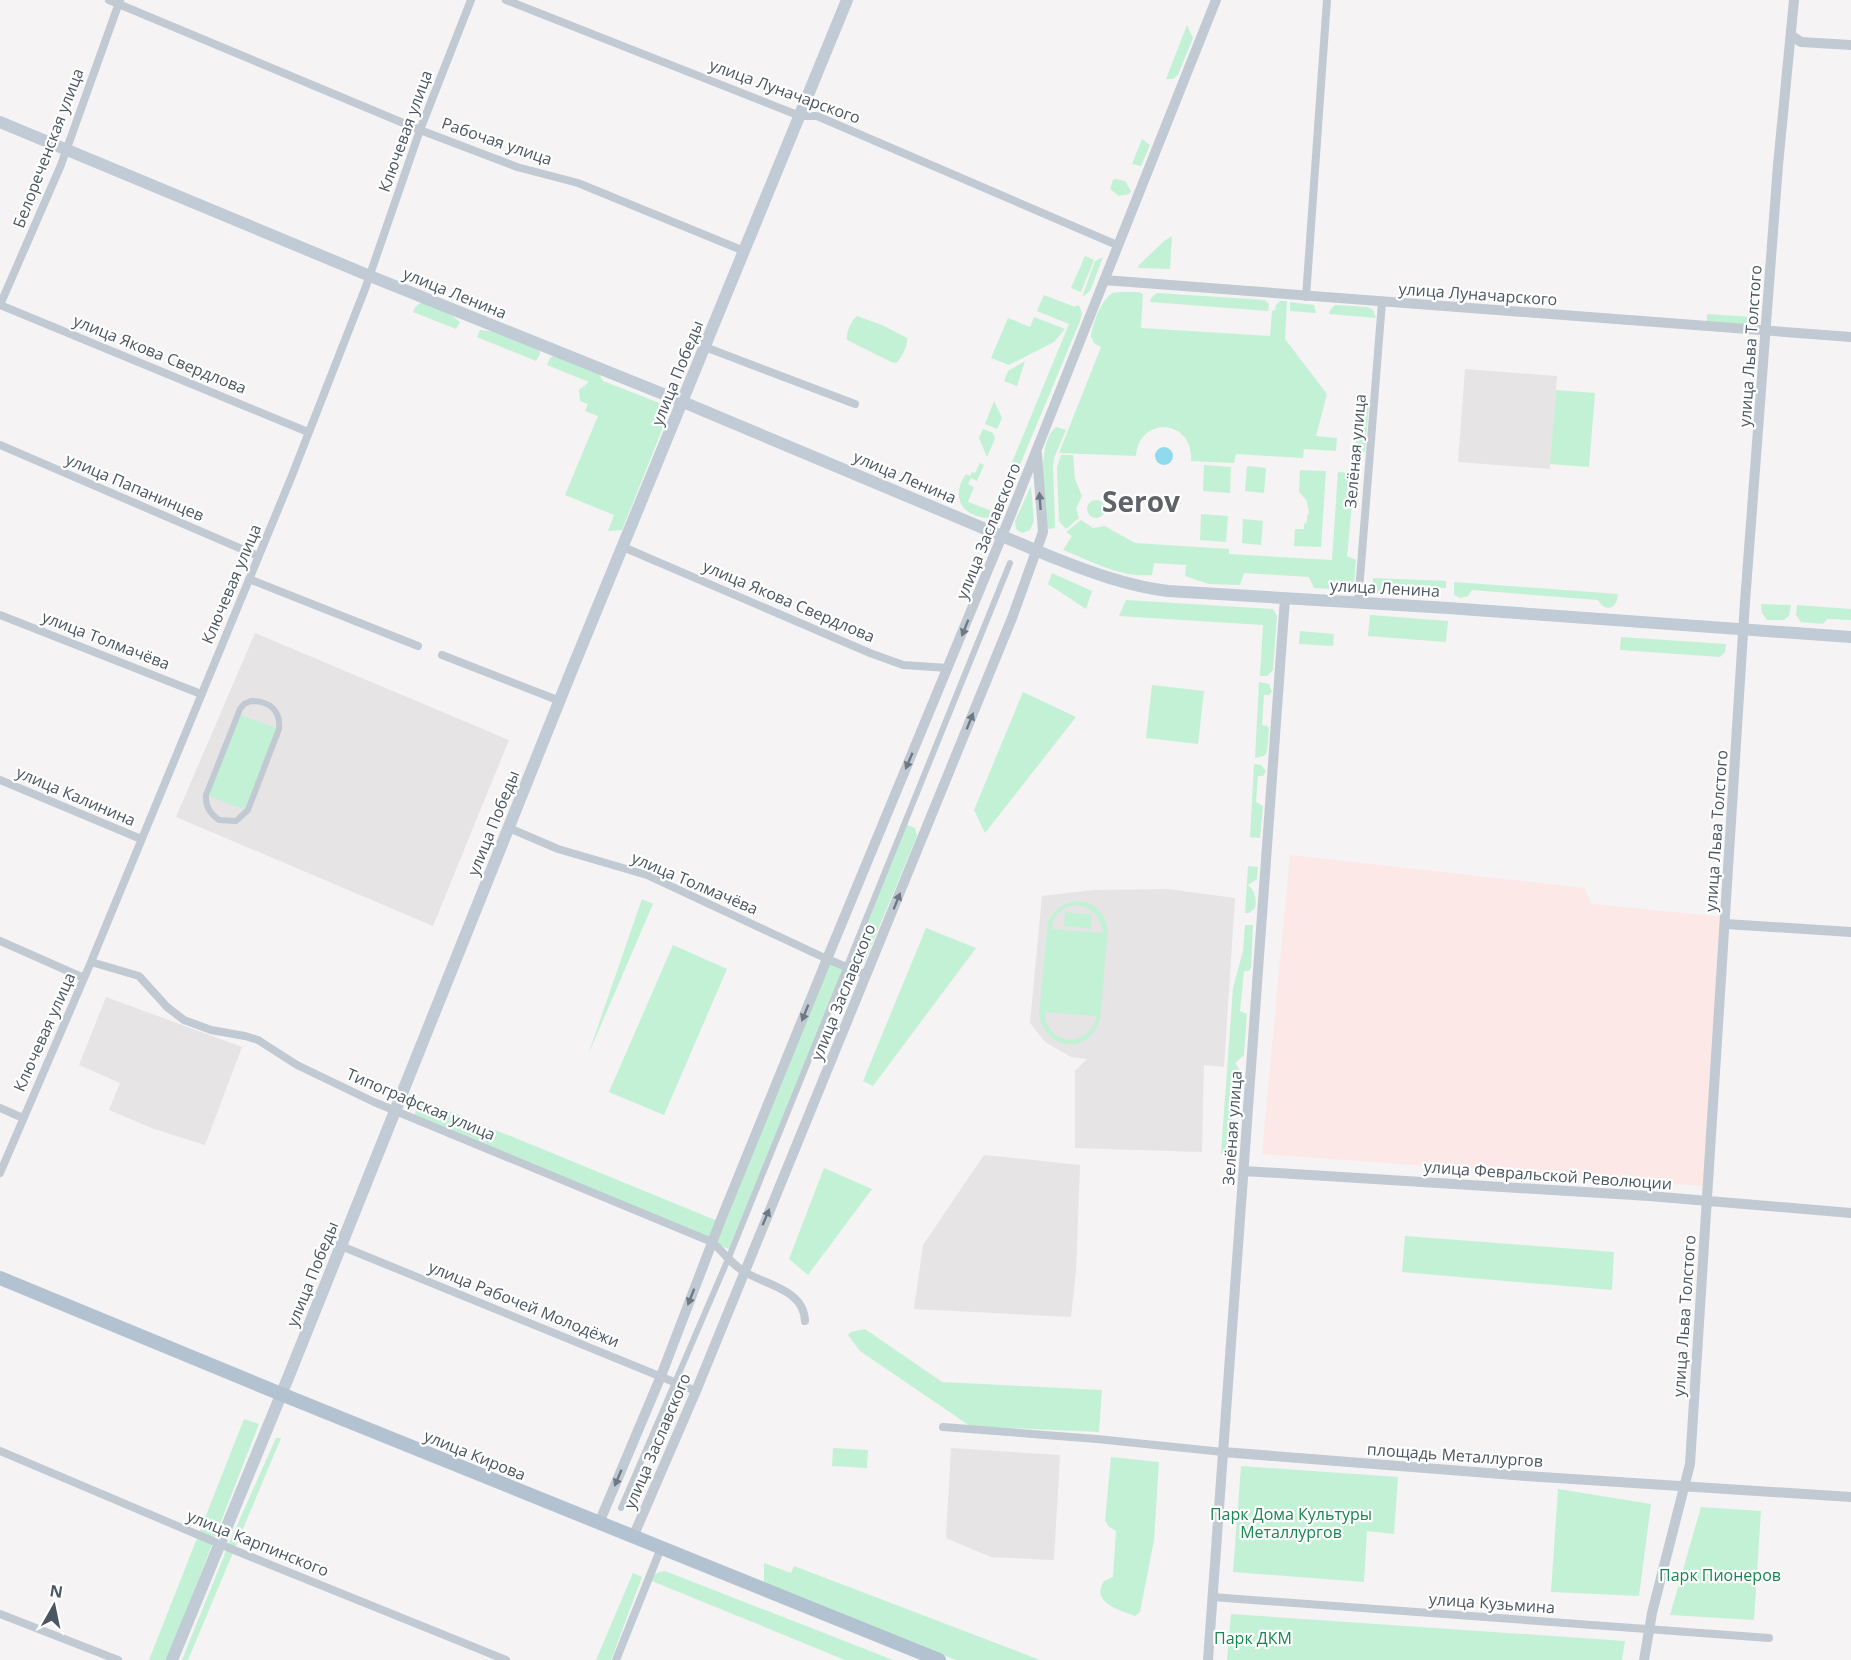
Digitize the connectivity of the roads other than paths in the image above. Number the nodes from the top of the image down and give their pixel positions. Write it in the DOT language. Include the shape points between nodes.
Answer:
graph roads {
  1 [pos="109,0"];
  2 [pos="471,0"];
  3 [pos="506,0"];
  4 [pos="847,0"];
  5 [pos="1216,0"];
  6 [pos="1327,0"];
  7 [pos="1794,0"];
  8 [pos="119,2"];
  9 [pos="1792,36"];
  10 [pos="1851,45"];
  11 [pos="800,116"];
  12 [pos="0,122"];
  13 [pos="420,130"];
  14 [pos="67,150"];
  15 [pos="1117,245"];
  16 [pos="744,251"];
  17 [pos="370,276"];
  18 [pos="1104,280"];
  19 [pos="1306,297"];
  20 [pos="1382,302"];
  21 [pos="0,305"];
  22 [pos="1767,331"];
  23 [pos="1851,337"];
  24 [pos="705,347"];
  25 [pos="683,402"];
  26 [pos="855,404"];
  27 [pos="308,432"];
  28 [pos="0,446"];
  29 [pos="1037,451"];
  30 [pos="1003,535"];
  31 [pos="623,547"];
  32 [pos="1036,550"];
  33 [pos="258,556"];
  34 [pos="1010,562"];
  35 [pos="249,579"];
  36 [pos="1286,598"];
  37 [pos="1358,603"];
  38 [pos="0,615"];
  39 [pos="1744,629"];
  40 [pos="1851,637"];
  41 [pos="418,646"];
  42 [pos="442,655"];
  43 [pos="948,668"];
  44 [pos="201,694"];
  45 [pos="560,701"];
  46 [pos="238,714"];
  47 [pos="0,780"];
  48 [pos="509,828"];
  49 [pos="141,839"];
  50 [pos="1726,924"];
  51 [pos="1851,932"];
  52 [pos="0,942"];
  53 [pos="827,959"];
  54 [pos="91,962"];
  55 [pos="846,967"];
  56 [pos="866,975"];
  57 [pos="84,978"];
  58 [pos="0,1108"];
  59 [pos="395,1112"];
  60 [pos="23,1118"];
  61 [pos="1244,1171"];
  62 [pos="0,1173"];
  63 [pos="1707,1200"];
  64 [pos="1851,1213"];
  65 [pos="712,1242"];
  66 [pos="341,1246"];
  67 [pos="729,1257"];
  68 [pos="743,1271"];
  69 [pos="0,1278"];
  70 [pos="805,1321"];
  71 [pos="661,1376"];
  72 [pos="674,1382"];
  73 [pos="696,1391"];
  74 [pos="281,1394"];
  75 [pos="943,1427"];
  76 [pos="0,1450"];
  77 [pos="1223,1452"];
  78 [pos="1686,1485"];
  79 [pos="1851,1497"];
  80 [pos="621,1508"];
  81 [pos="599,1523"];
  82 [pos="633,1537"];
  83 [pos="220,1544"];
  84 [pos="661,1548"];
  85 [pos="1212,1597"];
  86 [pos="0,1614"];
  87 [pos="1648,1629"];
  88 [pos="1769,1638"];
  89 [pos="118,1660"];
  90 [pos="172,1660"];
  91 [pos="506,1660"];
  92 [pos="616,1660"];
  93 [pos="939,1660"];
  94 [pos="1208,1660"];
  95 [pos="1644,1660"];
  1 -- 8 [label="street, Рабочая улица"];
  2 -- 13 [label="street, Ключевая улица"];
  3 -- 11 [label="street, улица Луначарского"];
  4 -- 11 [label="main road, улица Победы"];
  5 -- 15 [label="street, улица Заславского"];
  6 -- 19 [label="street"];
  7 -- 9 [label="street, улица Льва Толстого"];
  8 -- 13 [label="street, Рабочая улица"];
  8 -- 14 [label="street, Белореченская улица"];
  9 -- 10 [label="street" via="1801,42"];
  9 -- 22 [label="street, улица Льва Толстого" via="1786,71"];
  11 -- 15 [label="street, улица Луначарского" via="817,116"];
  11 -- 16 [label="main road, улица Победы"];
  12 -- 14 [label="main road, улица Ленина"];
  13 -- 16 [label="street, Рабочая улица" via="517,167 578,183"];
  13 -- 17 [label="street, Ключевая улица"];
  14 -- 17 [label="main road, улица Ленина"];
  14 -- 21 [label="street, Белореченская улица"];
  15 -- 18 [label="street, улица Заславского"];
  16 -- 24 [label="main road, улица Победы"];
  17 -- 25 [label="main road, улица Ленина"];
  17 -- 27 [label="street, Ключевая улица"];
  18 -- 19 [label="street, улица Луначарского"];
  18 -- 29 [label="street, улица Заславского"];
  19 -- 20 [label="street, улица Луначарского"];
  20 -- 22 [label="street, улица Луначарского"];
  20 -- 37 [label="street, Зелёная улица"];
  21 -- 27 [label="street, улица Якова Свердлова"];
  22 -- 23 [label="street, улица Луначарского"];
  22 -- 39 [label="street, улица Льва Толстого"];
  24 -- 25 [label="main road, улица Победы"];
  24 -- 26 [label="street"];
  25 -- 30 [label="main road, улица Ленина"];
  25 -- 31 [label="main road, улица Победы"];
  27 -- 33 [label="street, Ключевая улица"];
  28 -- 33 [label="street, улица Папанинцев"];
  29 -- 30 [label="street, улица Заславского"];
  32 -- 29 [label="street, улица Заславского, one-way" via="1043,532"];
  30 -- 32 [label="main road, улица Ленина"];
  30 -- 43 [label="street, улица Заславского, one-way"];
  31 -- 43 [label="street, улица Якова Свердлова" via="870,653 903,665"];
  31 -- 45 [label="main road, улица Победы"];
  32 -- 36 [label="main road, улица Ленина" via="1098,575 1145,588"];
  56 -- 32 [label="street, улица Заславского, one-way"];
  33 -- 35 [label="street, Ключевая улица"];
  34 -- 55 [label="street, улица Заславского"];
  35 -- 41 [label="street"];
  35 -- 44 [label="street, Ключевая улица"];
  36 -- 37 [label="main road, улица Ленина"];
  36 -- 61 [label="street, Зелёная улица"];
  37 -- 39 [label="main road, улица Ленина"];
  38 -- 44 [label="street, улица Толмачёва"];
  39 -- 40 [label="main road, улица Ленина"];
  39 -- 50 [label="street, улица Льва Толстого"];
  42 -- 45 [label="street"];
  43 -- 53 [label="street, улица Заславского, one-way"];
  44 -- 49 [label="street, Ключевая улица"];
  45 -- 48 [label="main road, улица Победы"];
  46 -- 46 [label="street" via="251,701 267,703 277,713 280,727 248,810 229,822 214,817 206,795"];
  47 -- 49 [label="street, улица Калинина"];
  48 -- 53 [label="street, улица Толмачёва" via="558,849 647,876"];
  48 -- 59 [label="main road, улица Победы"];
  49 -- 54 [label="street, Ключевая улица"];
  50 -- 51 [label="street"];
  50 -- 63 [label="street, улица Льва Толстого"];
  52 -- 57 [label="street"];
  53 -- 55 [label="street, улица Толмачёва"];
  53 -- 65 [label="street, улица Заславского, one-way"];
  54 -- 57 [label="street, Ключевая улица"];
  54 -- 59 [label="street, Типографская улица" via="139,976 184,1020 258,1040 297,1065"];
  55 -- 56 [label="street, улица Толмачёва"];
  55 -- 67 [label="street, улица Заславского"];
  68 -- 56 [label="street, улица Заславского, one-way"];
  57 -- 60 [label="street, Ключевая улица"];
  58 -- 60 [label="street"];
  59 -- 65 [label="street, Типографская улица"];
  59 -- 66 [label="main road, улица Победы"];
  60 -- 62 [label="street, Ключевая улица"];
  61 -- 63 [label="street, улица Февральской Революции"];
  61 -- 77 [label="street, Зелёная улица"];
  63 -- 64 [label="street, улица Февральской Революции"];
  63 -- 78 [label="street, улица Льва Толстого"];
  65 -- 67 [label="street, Типографская улица"];
  65 -- 71 [label="street, улица Заславского, one-way"];
  66 -- 71 [label="street, улица Рабочей Молодёжи"];
  66 -- 74 [label="main road, улица Победы"];
  67 -- 68 [label="street, Типографская улица"];
  67 -- 72 [label="street, улица Заславского"];
  68 -- 70 [label="street" via="796,1299 805,1310"];
  68 -- 73 [label="street, улица Заславского"];
  69 -- 74 [label="main road, улица Кирова"];
  71 -- 72 [label="street, улица Рабочей Молодёжи"];
  71 -- 81 [label="street, улица Заславского, one-way"];
  72 -- 73 [label="street, улица Рабочей Молодёжи"];
  72 -- 80 [label="street, улица Заславского"];
  73 -- 82 [label="street, улица Заславского"];
  74 -- 81 [label="main road, улица Кирова"];
  74 -- 83 [label="main road, улица Победы"];
  75 -- 77 [label="street"];
  76 -- 83 [label="street, улица Карпинского"];
  77 -- 78 [label="street, площадь Металлургов"];
  77 -- 85 [label="street, Зелёная улица"];
  78 -- 79 [label="street, площадь Металлургов"];
  78 -- 87 [label="street, улица Льва Толстого"];
  81 -- 82 [label="main road, улица Кирова"];
  82 -- 84 [label="main road, улица Кирова"];
  83 -- 90 [label="main road, улица Победы"];
  83 -- 91 [label="street, улица Карпинского"];
  84 -- 92 [label="street"];
  84 -- 93 [label="main road, улица Кирова"];
  85 -- 87 [label="street, улица Кузьмина"];
  85 -- 94 [label="street, Зелёная улица"];
  86 -- 89 [label="street"];
  87 -- 88 [label="street, улица Кузьмина"];
  87 -- 95 [label="street, улица Льва Толстого"];
}
